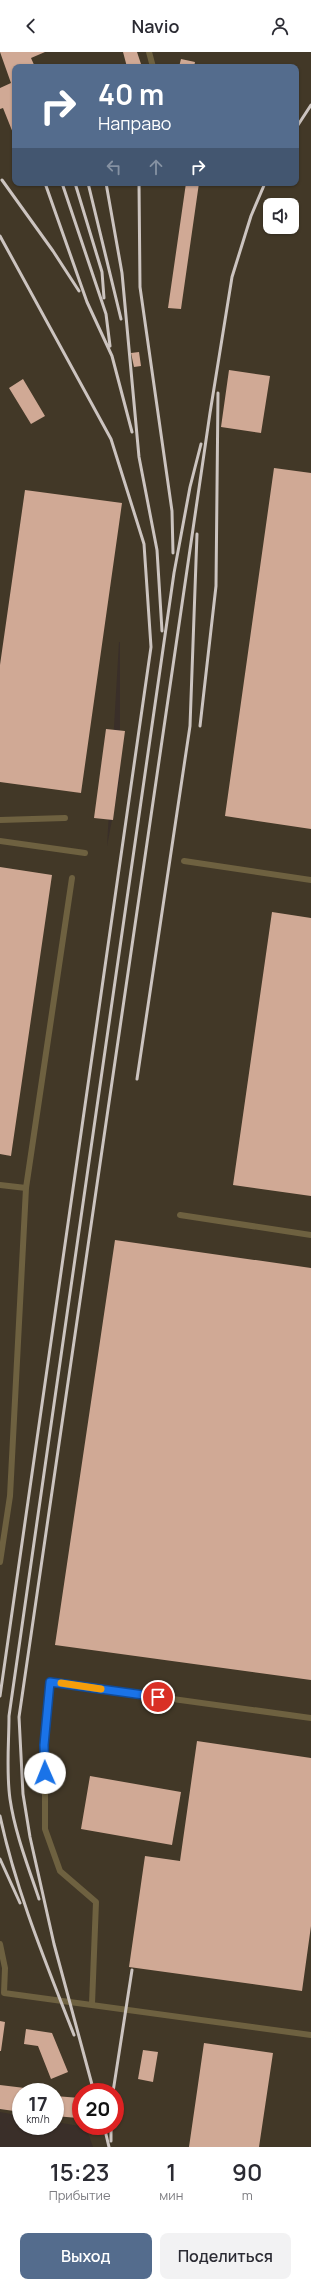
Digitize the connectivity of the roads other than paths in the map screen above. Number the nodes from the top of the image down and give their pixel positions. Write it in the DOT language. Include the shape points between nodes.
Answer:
graph roads {
  1 [pos="149,52"];
  2 [pos="152,64"];
  3 [pos="65,818"];
  4 [pos="0,820"];
  5 [pos="0,841"];
  6 [pos="85,853"];
  7 [pos="184,861"];
  8 [pos="72,878"];
  9 [pos="311,880"];
  10 [pos="0,1185"];
  11 [pos="26,1188"];
  12 [pos="180,1215"];
  13 [pos="311,1235"];
  14 [pos="0,1562"];
  15 [pos="311,1718"];
  16 [pos="0,1944"];
  17 [pos="2,1992"];
  18 [pos="92,2004"];
  19 [pos="311,2035"];
  1 -- 2 [label="lane"];
  3 -- 4 [label="lane"];
  5 -- 6 [label="lane"];
  7 -- 9 [label="lane"];
  8 -- 11 [label="lane"];
  10 -- 11 [label="lane"];
  11 -- 14 [label="lane" via="10,1496"];
  12 -- 13 [label="lane"];
  15 -- 18 [label="lane" via="50,1682 44,1745 45,1829 60,1871 96,1902"];
  16 -- 17 [label="lane" via="5,1968"];
  17 -- 18 [label="lane"];
  18 -- 19 [label="lane"];
}
